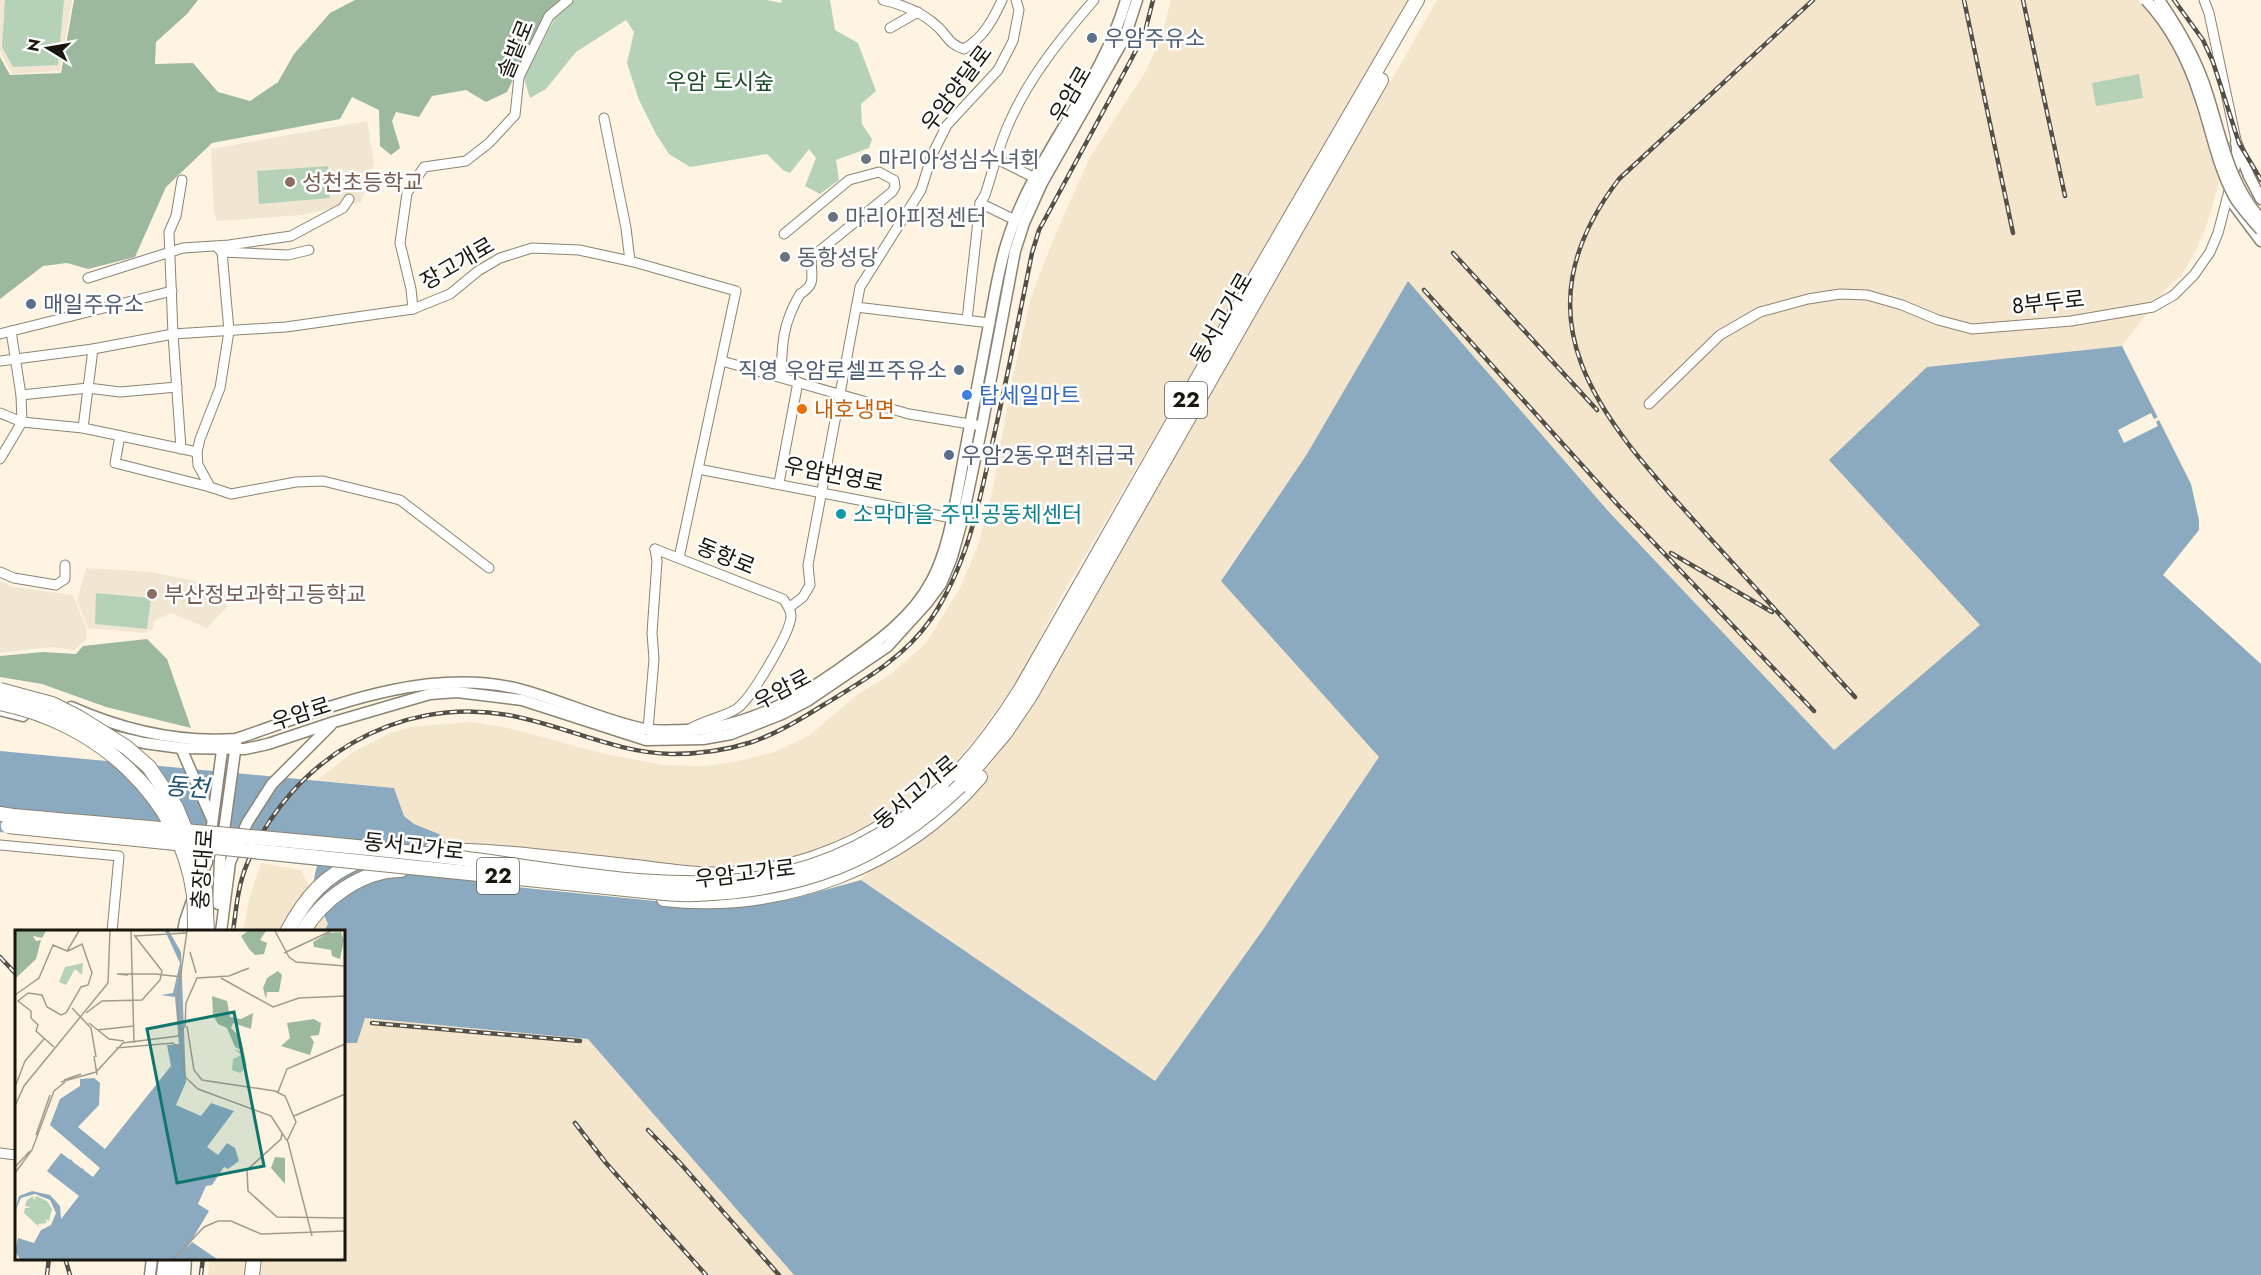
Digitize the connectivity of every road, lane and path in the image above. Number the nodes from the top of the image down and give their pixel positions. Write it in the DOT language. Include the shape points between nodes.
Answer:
graph roads {
  1 [pos="568,0"];
  2 [pos="883,0"];
  3 [pos="1002,0"];
  4 [pos="1016,0"];
  5 [pos="1094,0"];
  6 [pos="1126,0"];
  7 [pos="1136,0"];
  8 [pos="1417,0"];
  9 [pos="1427,0"];
  10 [pos="2146,0"];
  11 [pos="2159,0"];
  12 [pos="2204,0"];
  13 [pos="918,12"];
  14 [pos="890,28"];
  15 [pos="604,118"];
  16 [pos="2236,143"];
  17 [pos="997,159"];
  18 [pos="1033,177"];
  19 [pos="182,180"];
  20 [pos="349,199"];
  21 [pos="2228,199"];
  22 [pos="2261,199"];
  23 [pos="980,203"];
  24 [pos="2261,207"];
  25 [pos="1015,219"];
  26 [pos="2261,219"];
  27 [pos="2261,230"];
  28 [pos="784,234"];
  29 [pos="2261,241"];
  30 [pos="219,249"];
  31 [pos="309,250"];
  32 [pos="170,252"];
  33 [pos="630,261"];
  34 [pos="88,278"];
  35 [pos="172,291"];
  36 [pos="856,307"];
  37 [pos="413,309"];
  38 [pos="967,320"];
  39 [pos="990,323"];
  40 [pos="229,331"];
  41 [pos="11,332"];
  42 [pos="0,334"];
  43 [pos="172,334"];
  44 [pos="93,349"];
  45 [pos="14,360"];
  46 [pos="722,360"];
  47 [pos="0,361"];
  48 [pos="781,376"];
  49 [pos="798,382"];
  50 [pos="177,387"];
  51 [pos="88,388"];
  52 [pos="21,395"];
  53 [pos="840,395"];
  54 [pos="1649,404"];
  55 [pos="0,413"];
  56 [pos="22,422"];
  57 [pos="970,423"];
  58 [pos="982,426"];
  59 [pos="83,428"];
  60 [pos="120,436"];
  61 [pos="182,449"];
  62 [pos="197,452"];
  63 [pos="0,459"];
  64 [pos="698,469"];
  65 [pos="778,483"];
  66 [pos="210,487"];
  67 [pos="822,492"];
  68 [pos="951,518"];
  69 [pos="963,520"];
  70 [pos="679,558"];
  71 [pos="65,565"];
  72 [pos="489,568"];
  73 [pos="0,572"];
  74 [pos="790,607"];
  75 [pos="1047,667"];
  76 [pos="0,684"];
  77 [pos="1021,689"];
  78 [pos="0,690"];
  79 [pos="0,703"];
  80 [pos="0,710"];
  81 [pos="335,721"];
  82 [pos="648,730"];
  83 [pos="688,730"];
  84 [pos="236,744"];
  85 [pos="222,745"];
  86 [pos="181,748"];
  87 [pos="0,814"];
  88 [pos="212,820"];
  89 [pos="0,825"];
  90 [pos="0,845"];
  91 [pos="225,861"];
  92 [pos="184,926"];
  93 [pos="112,930"];
  94 [pos="195,930"];
  95 [pos="207,930"];
  96 [pos="219,930"];
  97 [pos="288,930"];
  98 [pos="304,930"];
  99 [pos="0,1153"];
  100 [pos="15,1155"];
  101 [pos="152,1260"];
  102 [pos="166,1260"];
  103 [pos="176,1260"];
  104 [pos="186,1260"];
  105 [pos="246,1260"];
  106 [pos="254,1260"];
  107 [pos="150,1275"];
  108 [pos="164,1275"];
  109 [pos="175,1275"];
  110 [pos="184,1275"];
  111 [pos="244,1275"];
  112 [pos="252,1275"];
  1 -- 37 [label="street, 솔밭로" via="549,16 519,77 515,115 466,161 424,167 407,193 400,243"];
  2 -- 13 [label="street"];
  3 -- 13 [label="street" via="989,26 964,49 955,46"];
  4 -- 36 [label="street, 우암양달로" via="1013,42 998,70 947,125 932,154 921,190 860,287"];
  5 -- 17 [label="street" via="1058,41 1032,81 1010,121"];
  6 -- 18 [label="main road, 우암로" via="1101,61"];
  7 -- 58 [label="main road, 우암로" via="1125,38 1042,183 1024,223 1015,251"];
  8 -- 77 [label="highway, 동서고가로 / 22"];
  9 -- 75 [label="highway, 동서고가로 / 22"];
  10 -- 27 [label="main road, bridge" via="2181,49 2226,179 2236,200"];
  11 -- 26 [label="main road, bridge" via="2195,63 2239,187"];
  12 -- 16 [label="street, 8부두로"];
  13 -- 14 [label="street"];
  15 -- 33 [label="street"];
  16 -- 21 [label="street, 8부두로" via="2237,160"];
  16 -- 22 [label="main road"];
  17 -- 18 [label="street"];
  17 -- 23 [label="street"];
  18 -- 25 [label="main road, 우암로"];
  19 -- 32 [label="street" via="169,232"];
  20 -- 30 [label="street" via="343,208 291,236"];
  21 -- 24 [label="main road"];
  21 -- 29 [label="main road"];
  21 -- 54 [label="street, 8부두로" via="2210,252 2174,295 2153,307 2071,321 1972,329 1867,295 1808,299 1760,312 1720,335"];
  23 -- 25 [label="street"];
  23 -- 38 [label="street"];
  25 -- 39 [label="main road, 우암로"];
  28 -- 48 [label="street" via="849,180 879,172 894,180 892,192 814,253 813,281 787,317"];
  30 -- 31 [label="street" via="288,255"];
  30 -- 32 [label="street" via="183,248"];
  30 -- 40 [label="street"];
  32 -- 34 [label="street"];
  32 -- 35 [label="street"];
  33 -- 37 [label="street, 장고개로" via="579,250 532,248 500,258 450,294"];
  33 -- 46 [label="street, 장고개로" via="736,291"];
  35 -- 41 [label="street"];
  35 -- 43 [label="street"];
  36 -- 38 [label="street"];
  36 -- 53 [label="street, 우암양달로"];
  37 -- 40 [label="street, 장고개로"];
  38 -- 39 [label="street"];
  39 -- 57 [label="main road, 우암로"];
  40 -- 43 [label="street, 장고개로"];
  40 -- 62 [label="street" via="220,388"];
  41 -- 42 [label="street"];
  41 -- 45 [label="street"];
  43 -- 44 [label="street, 장고개로"];
  43 -- 50 [label="street"];
  44 -- 45 [label="street, 장고개로"];
  44 -- 51 [label="street"];
  45 -- 47 [label="street, 장고개로"];
  45 -- 52 [label="street"];
  46 -- 48 [label="street"];
  46 -- 64 [label="street, 장고개로"];
  48 -- 49 [label="street"];
  49 -- 53 [label="street"];
  49 -- 65 [label="street"];
  50 -- 51 [label="street" via="120,392"];
  50 -- 61 [label="street"];
  51 -- 52 [label="street"];
  51 -- 59 [label="street"];
  52 -- 56 [label="street"];
  53 -- 57 [label="street" via="909,414"];
  53 -- 67 [label="street, 우암양달로"];
  55 -- 56 [label="street"];
  56 -- 59 [label="street"];
  56 -- 63 [label="street"];
  57 -- 58 [label="street"];
  57 -- 68 [label="main road, 우암로"];
  58 -- 69 [label="main road, 우암로"];
  59 -- 60 [label="street"];
  60 -- 61 [label="street"];
  60 -- 66 [label="street" via="115,463"];
  61 -- 62 [label="street"];
  62 -- 66 [label="street" via="198,465"];
  64 -- 65 [label="street, 우암번영로"];
  64 -- 70 [label="street, 장고개로"];
  65 -- 67 [label="street, 우암번영로"];
  66 -- 72 [label="street" via="231,494 323,481 400,500"];
  67 -- 68 [label="street, 우암번영로"];
  67 -- 74 [label="street, 우암양달로" via="808,565 810,585"];
  68 -- 69 [label="street, 우암번영로"];
  68 -- 83 [label="main road, 우암로" via="932,580 914,606 883,638 792,700 750,719 713,729"];
  69 -- 81 [label="main road, 우암로" via="940,584 888,646 807,701 731,734 703,739 646,740 522,700 457,692 430,694"];
  70 -- 74 [label="street, 동항로" via="783,599"];
  70 -- 82 [label="street, 동항로" via="655,549 654,660"];
  71 -- 73 [label="street" via="65,579 56,585"];
  74 -- 83 [label="street" via="789,627 739,708"];
  75 -- 89 [label="highway, 동서고가로 / 22, bridge" via="1005,733 969,776 918,822 853,861 768,887 693,894 635,890"];
  75 -- 98 [label="highway, 우암고가로, bridge" via="1035,700 1010,740 960,800 903,844 840,876 770,896 688,902 446,872 390,870 342,891 321,906"];
  76 -- 85 [label="main road, 우암로" via="47,696 121,726"];
  77 -- 87 [label="highway, 동서고가로 / 22, bridge" via="977,753 912,813 853,850 810,867 764,878 710,883 631,879 444,856"];
  77 -- 97 [label="highway, 우암고가로, bridge" via="954,770 920,800 846,845 795,864 730,874 500,853 407,849 375,855 334,875 301,905"];
  78 -- 95 [label="highway, bridge" via="52,704 78,717 126,747 148,767 176,807 196,856 205,890"];
  79 -- 94 [label="highway, bridge" via="71,728 117,757 136,776 166,813 186,861 194,895"];
  80 -- 86 [label="main road, 우암로"];
  81 -- 84 [label="main road, 우암로" via="268,744"];
  81 -- 91 [label="main road, bridge" via="272,784"];
  82 -- 83 [label="main road, 우암로"];
  82 -- 84 [label="main road, 우암로" via="518,689 466,682 397,689 344,703"];
  84 -- 85 [label="main road, 우암로"];
  84 -- 91 [label="main road, 충장대로, bridge"];
  85 -- 86 [label="main road, 우암로"];
  85 -- 88 [label="main road, 충장대로"];
  86 -- 88 [label="main road"];
  88 -- 92 [label="main road, 충장대로, bridge" via="207,862"];
  90 -- 93 [label="street" via="119,856"];
  91 -- 96 [label="main road, 충장대로"];
  99 -- 100 [label="street"];
  101 -- 107 [label="main road"];
  102 -- 108 [label="highway"];
  103 -- 109 [label="highway"];
  104 -- 110 [label="main road"];
  105 -- 111 [label="highway"];
  106 -- 112 [label="highway"];
}
